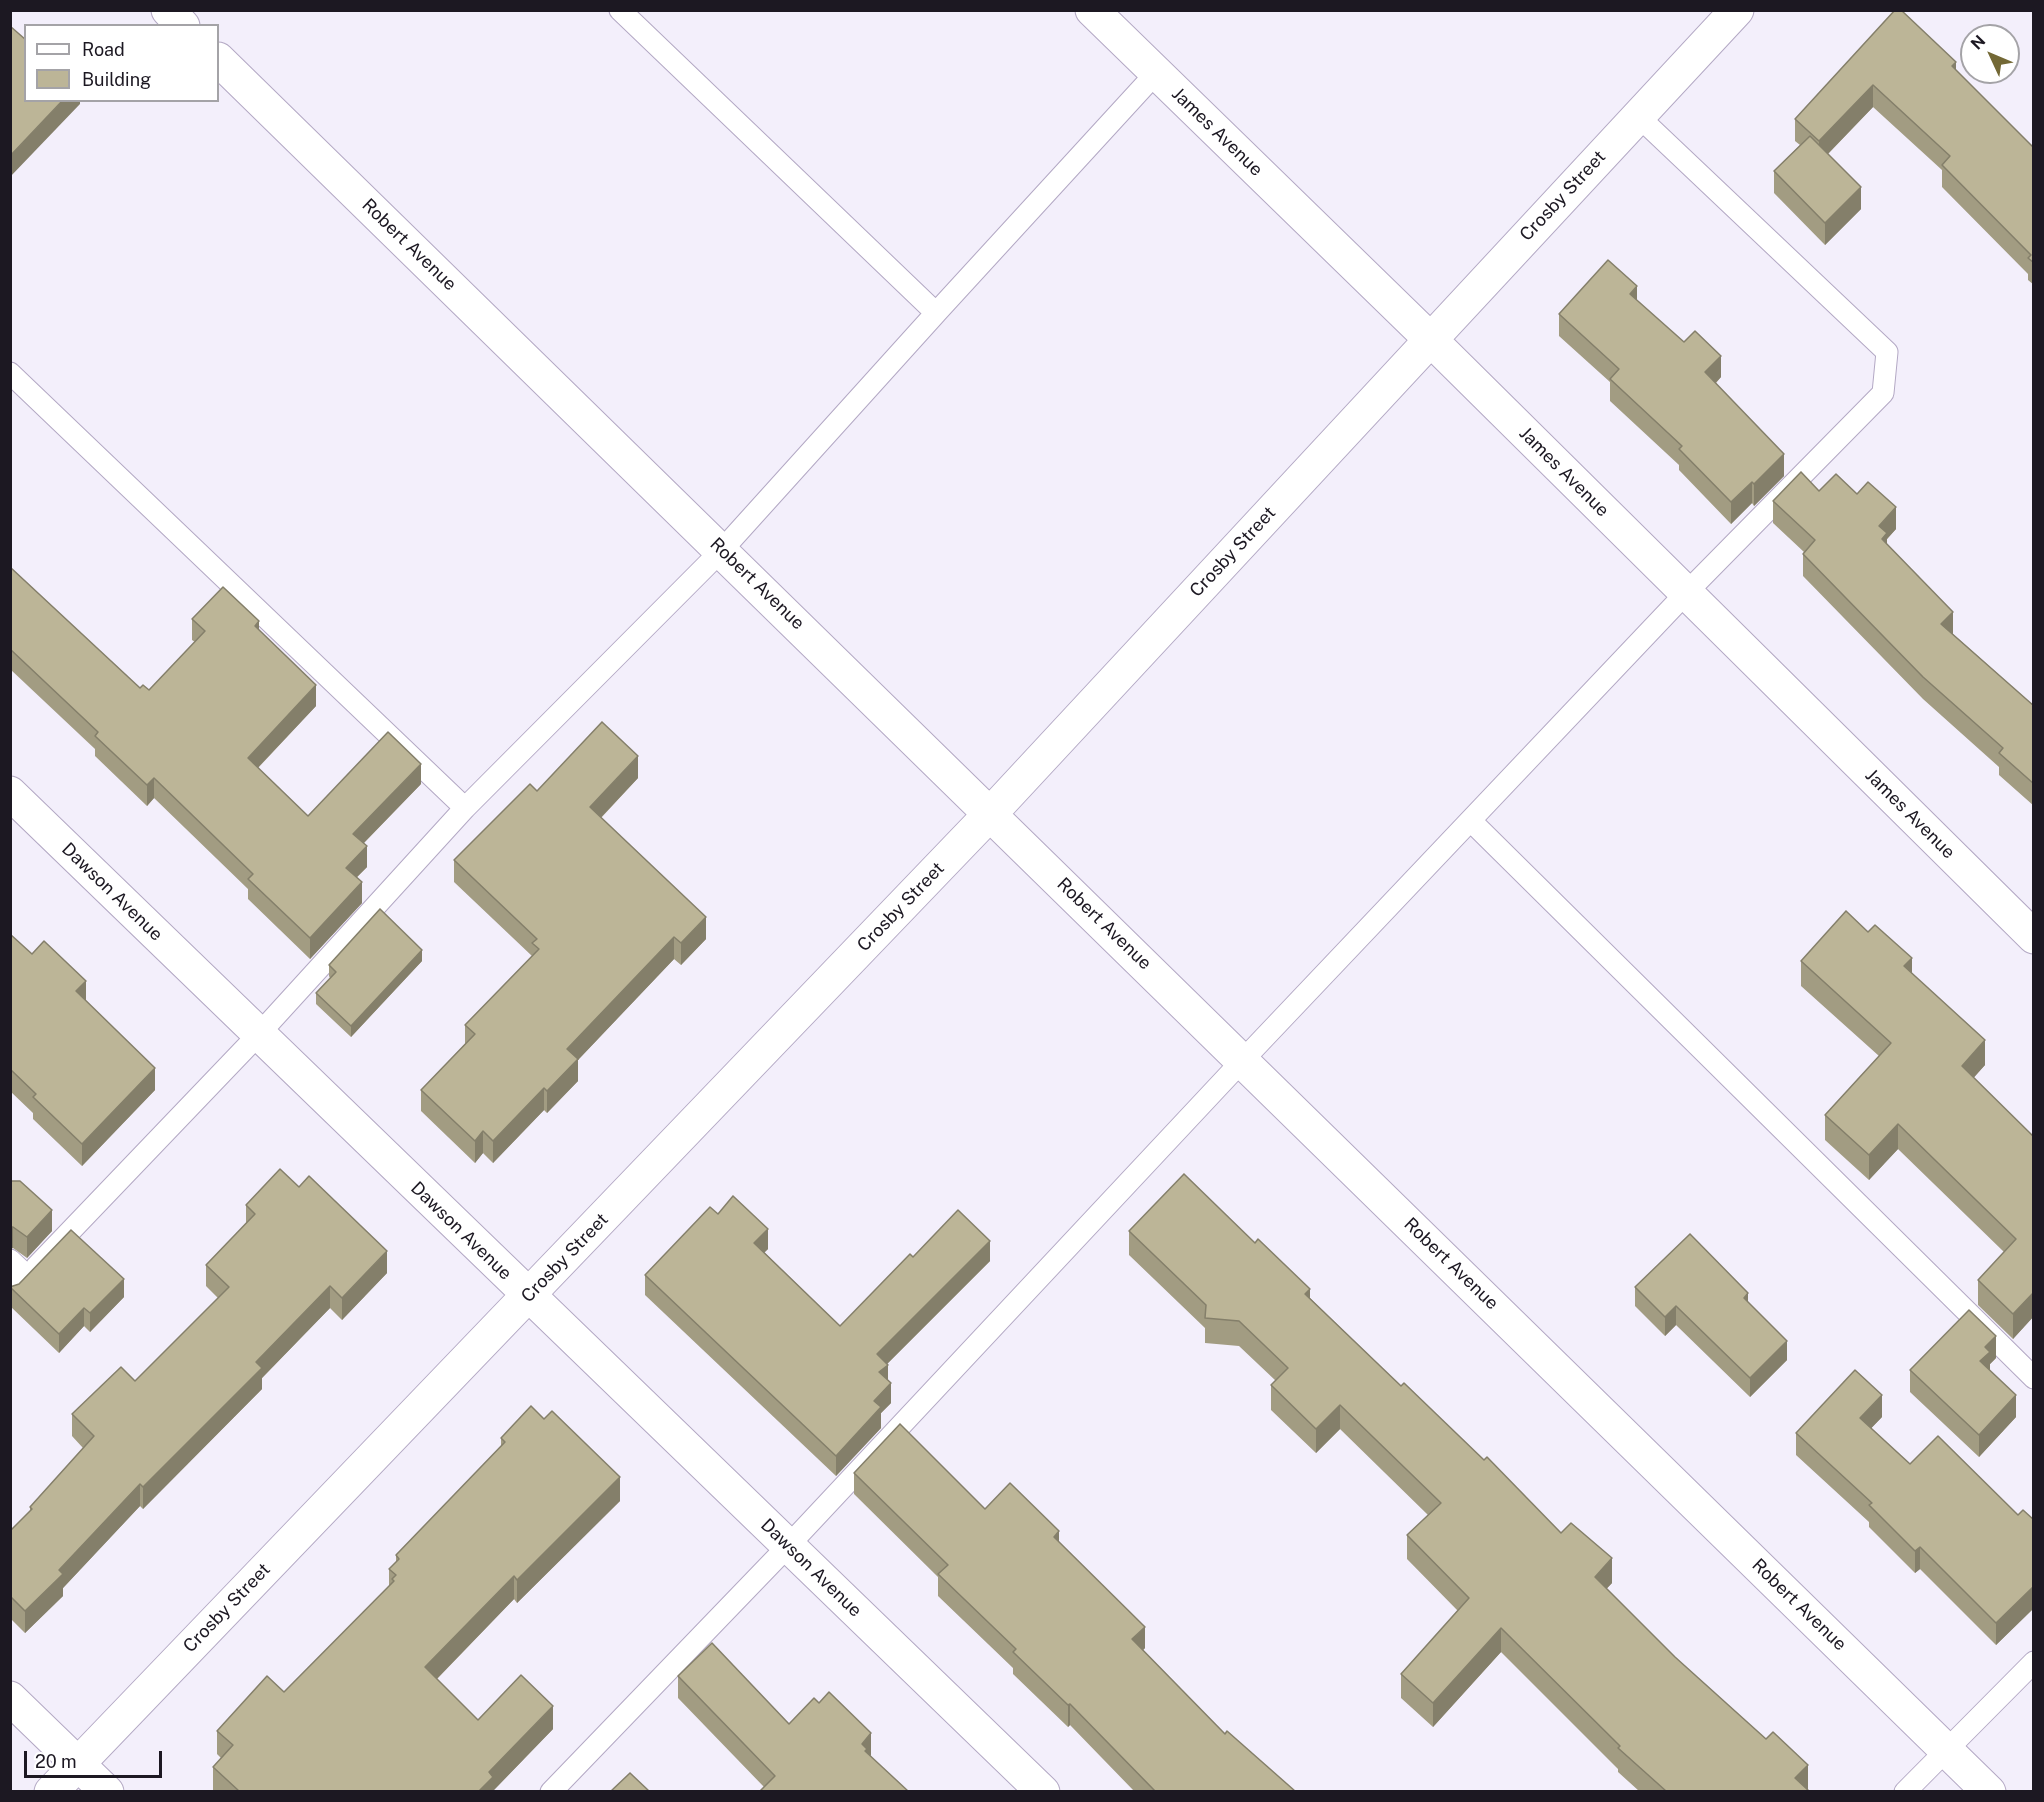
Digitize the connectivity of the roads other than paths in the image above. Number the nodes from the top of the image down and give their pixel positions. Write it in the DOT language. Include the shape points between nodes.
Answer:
graph roads {
  1 [pos="168,10"];
  2 [pos="620,10"];
  3 [pos="1092,10"];
  4 [pos="1737,10"];
  5 [pos="181,24"];
  6 [pos="219,60"];
  7 [pos="1156,73"];
  8 [pos="1638,116"];
  9 [pos="936,313"];
  10 [pos="1430,339"];
  11 [pos="10,373"];
  12 [pos="722,550"];
  13 [pos="1686,593"];
  14 [pos="10,793"];
  15 [pos="465,807"];
  16 [pos="991,813"];
  17 [pos="1471,821"];
  18 [pos="2034,937"];
  19 [pos="259,1034"];
  20 [pos="1243,1060"];
  21 [pos="10,1260"];
  22 [pos="27,1276"];
  23 [pos="10,1293"];
  24 [pos="529,1296"];
  25 [pos="2034,1378"];
  26 [pos="788,1546"];
  27 [pos="2034,1662"];
  28 [pos="10,1698"];
  29 [pos="1946,1749"];
  30 [pos="78,1763"];
  31 [pos="51,1791"];
  32 [pos="107,1791"];
  33 [pos="553,1791"];
  34 [pos="1043,1791"];
  35 [pos="1905,1791"];
  36 [pos="1989,1791"];
  1 -- 5 [label="street"];
  2 -- 9 [label="lane"];
  3 -- 7 [label="street, James Avenue"];
  4 -- 8 [label="street, Crosby Street"];
  6 -- 12 [label="street, Robert Avenue"];
  7 -- 9 [label="lane"];
  7 -- 10 [label="street, James Avenue"];
  8 -- 10 [label="street, Crosby Street"];
  8 -- 13 [label="lane" via="1887,352 1883,393"];
  9 -- 12 [label="lane"];
  10 -- 13 [label="street, James Avenue"];
  10 -- 16 [label="street, Crosby Street"];
  11 -- 15 [label="lane"];
  12 -- 15 [label="lane"];
  12 -- 16 [label="street, Robert Avenue"];
  13 -- 17 [label="lane"];
  13 -- 18 [label="street, James Avenue"];
  14 -- 19 [label="street, Dawson Avenue"];
  15 -- 19 [label="lane"];
  16 -- 20 [label="street, Robert Avenue"];
  16 -- 24 [label="street, Crosby Street"];
  17 -- 20 [label="lane"];
  17 -- 25 [label="lane"];
  19 -- 22 [label="lane"];
  19 -- 24 [label="street, Dawson Avenue"];
  20 -- 26 [label="lane"];
  20 -- 29 [label="street, Robert Avenue"];
  21 -- 22 [label="lane"];
  22 -- 23 [label="lane"];
  24 -- 26 [label="street, Dawson Avenue"];
  24 -- 30 [label="street, Crosby Street"];
  26 -- 33 [label="lane"];
  26 -- 34 [label="street, Dawson Avenue"];
  27 -- 29 [label="lane"];
  28 -- 30 [label="street"];
  29 -- 35 [label="lane"];
  29 -- 36 [label="street, Robert Avenue"];
  30 -- 31 [label="street, Crosby Street"];
  30 -- 32 [label="street"];
}
